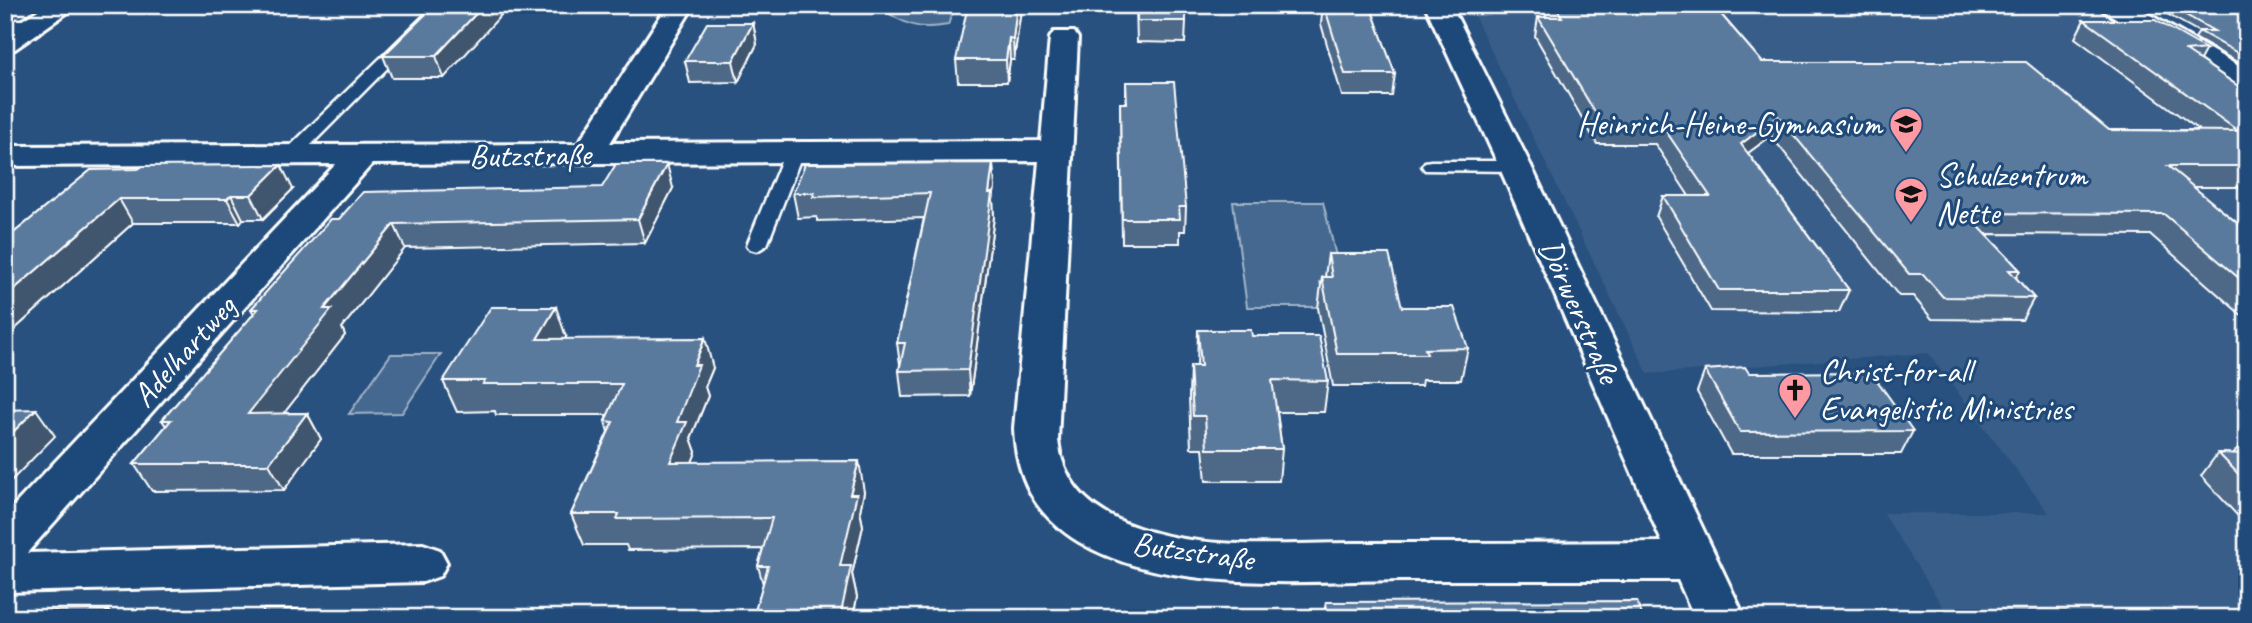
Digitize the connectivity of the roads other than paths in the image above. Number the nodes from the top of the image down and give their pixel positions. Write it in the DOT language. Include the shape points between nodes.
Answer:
graph roads {
  1 [pos="65,5"];
  2 [pos="443,5"];
  3 [pos="1438,5"];
  4 [pos="2113,5"];
  5 [pos="678,10"];
  6 [pos="36,23"];
  7 [pos="5,24"];
  8 [pos="1064,38"];
  9 [pos="5,43"];
  10 [pos="2247,83"];
  11 [pos="1055,151"];
  12 [pos="794,152"];
  13 [pos="587,154"];
  14 [pos="5,156"];
  15 [pos="290,156"];
  16 [pos="362,156"];
  17 [pos="1432,166"];
  18 [pos="1515,166"];
  19 [pos="757,245"];
  20 [pos="5,546"];
  21 [pos="1694,561"];
  22 [pos="422,563"];
  23 [pos="5,573"];
  24 [pos="1720,618"];
  1 -- 6 [label="street"];
  2 -- 15 [label="lane"];
  3 -- 18 [label="street, Dörwerstraße"];
  4 -- 10 [label="street"];
  5 -- 13 [label="street"];
  6 -- 7 [label="lane"];
  6 -- 9 [label="street"];
  8 -- 11 [label="street, Butzstraße"];
  11 -- 12 [label="street, Butzstraße"];
  11 -- 21 [label="street, Butzstraße" via="1036,428 1044,477 1075,517 1120,542 1223,562"];
  12 -- 13 [label="street, Butzstraße"];
  12 -- 19 [label="lane"];
  13 -- 16 [label="street, Butzstraße"];
  14 -- 15 [label="street, Butzstraße"];
  15 -- 16 [label="street, Butzstraße"];
  16 -- 20 [label="street, Adelhartweg"];
  17 -- 18 [label="lane"];
  18 -- 21 [label="street, Dörwerstraße"];
  21 -- 24 [label="street, Dörwerstraße"];
  22 -- 23 [label="street"];
}
